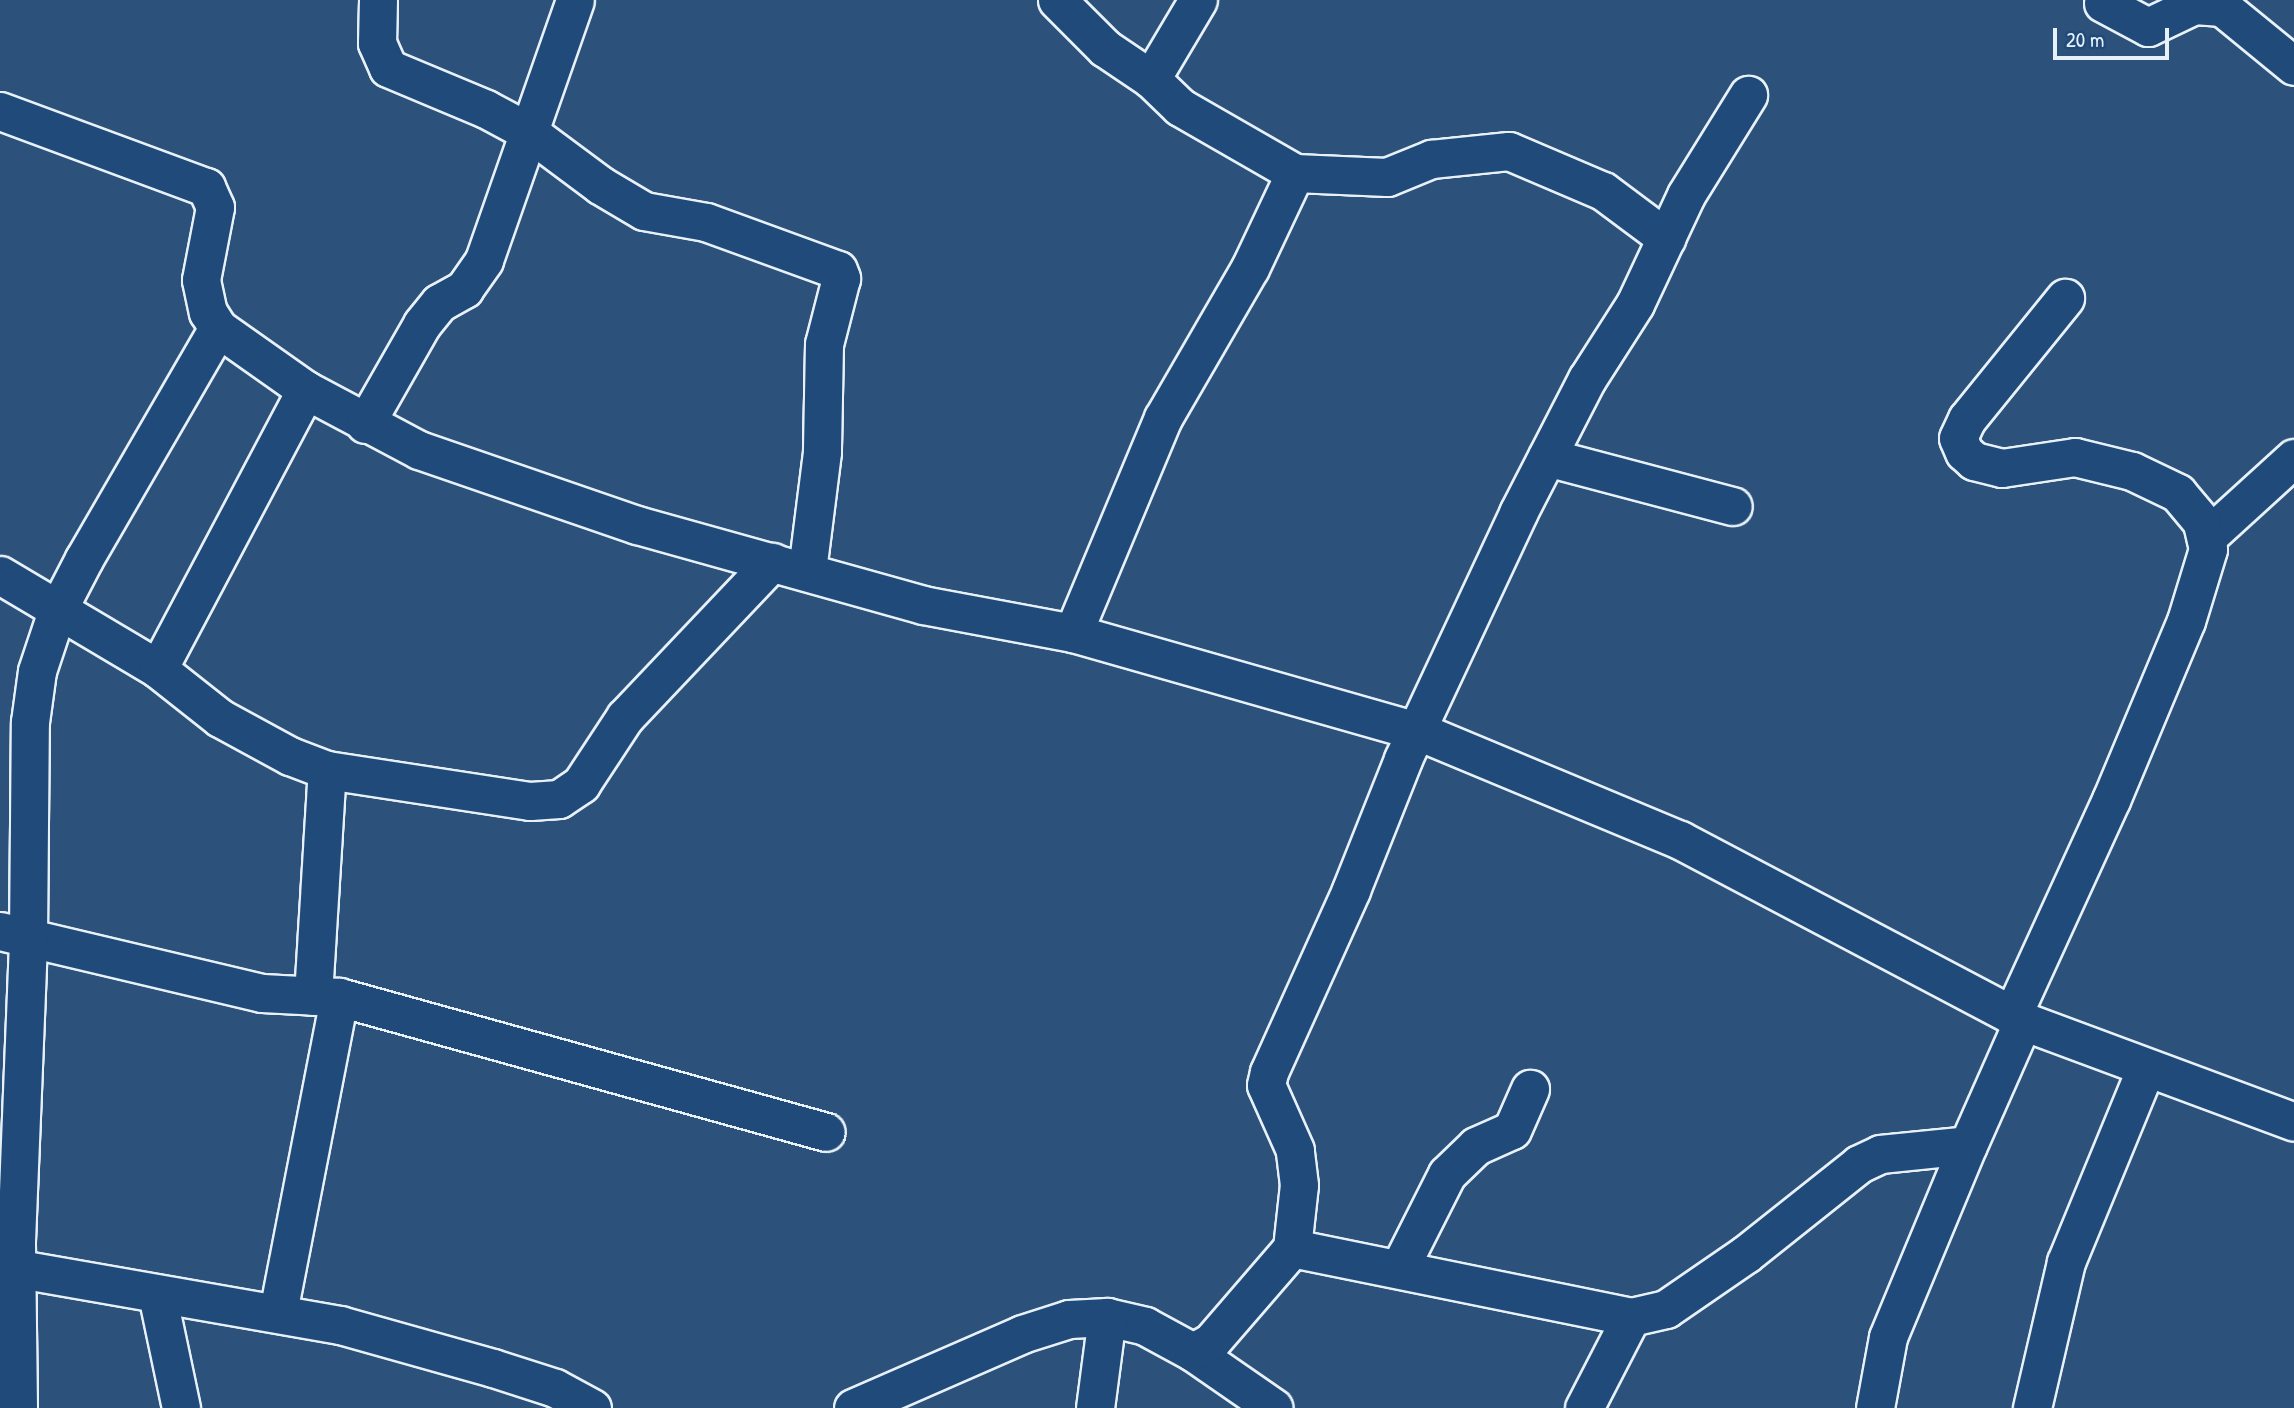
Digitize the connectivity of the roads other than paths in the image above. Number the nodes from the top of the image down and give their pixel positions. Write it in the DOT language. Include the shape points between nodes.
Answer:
graph roads {
  1 [pos="378,0"];
  2 [pos="575,0"];
  3 [pos="1056,0"];
  4 [pos="1198,0"];
  5 [pos="2103,3"];
  6 [pos="2294,66"];
  7 [pos="1152,79"];
  8 [pos="1748,95"];
  9 [pos="0,111"];
  10 [pos="529,132"];
  11 [pos="1295,173"];
  12 [pos="1667,238"];
  13 [pos="2065,298"];
  14 [pos="218,328"];
  15 [pos="306,390"];
  16 [pos="365,424"];
  17 [pos="1547,457"];
  18 [pos="2294,458"];
  19 [pos="1733,506"];
  20 [pos="2206,538"];
  21 [pos="772,562"];
  22 [pos="807,571"];
  23 [pos="0,575"];
  24 [pos="57,611"];
  25 [pos="1073,633"];
  26 [pos="158,669"];
  27 [pos="1418,731"];
  28 [pos="327,770"];
  29 [pos="14,934"];
  30 [pos="326,997"];
  31 [pos="2018,1018"];
  32 [pos="2145,1070"];
  33 [pos="1530,1089"];
  34 [pos="2294,1122"];
  35 [pos="826,1132"];
  36 [pos="1968,1145"];
  37 [pos="12,1247"];
  38 [pos="1292,1248"];
  39 [pos="1399,1269"];
  40 [pos="157,1294"];
  41 [pos="278,1312"];
  42 [pos="1107,1317"];
  43 [pos="1631,1317"];
  44 [pos="1193,1352"];
  45 [pos="860,1407"];
  46 [pos="18,1408"];
  47 [pos="181,1408"];
  48 [pos="592,1408"];
  49 [pos="1095,1408"];
  50 [pos="1274,1408"];
  51 [pos="1584,1408"];
  52 [pos="1875,1408"];
  53 [pos="2032,1408"];
  1 -- 10 [label="street" via="377,43 388,68"];
  2 -- 10 [label="street"];
  3 -- 7 [label="street" via="1105,48"];
  4 -- 7 [label="street"];
  5 -- 6 [label="street" via="2148,27 2194,5 2222,7"];
  7 -- 11 [label="street" via="1180,107"];
  8 -- 12 [label="street" via="1686,195"];
  9 -- 14 [label="street" via="206,187 215,207 201,280 208,312"];
  10 -- 16 [label="street" via="484,260 464,289 439,303 422,324"];
  10 -- 22 [label="street" via="600,186 644,211 706,222 838,270 841,278 824,344 822,452"];
  11 -- 12 [label="street" via="1387,177 1431,159 1509,151 1603,191"];
  11 -- 25 [label="street" via="1250,268 1163,418"];
  12 -- 17 [label="street" via="1635,304 1587,379"];
  13 -- 20 [label="street" via="1967,419 1958,438 1964,452 1973,461 2002,468 2075,457 2132,471 2178,493 2202,522"];
  14 -- 15 [label="street"];
  14 -- 24 [label="street"];
  15 -- 16 [label="street"];
  15 -- 26 [label="street"];
  16 -- 21 [label="street" via="419,450 637,525"];
  17 -- 19 [label="street"];
  17 -- 27 [label="street"];
  18 -- 20 [label="street"];
  20 -- 31 [label="street" via="2208,549 2186,621"];
  21 -- 22 [label="street"];
  21 -- 28 [label="street" via="625,718 581,783 559,799 530,801"];
  22 -- 25 [label="street" via="923,605"];
  23 -- 24 [label="street"];
  24 -- 26 [label="street"];
  24 -- 29 [label="street" via="37,671 30,722"];
  25 -- 27 [label="street"];
  26 -- 28 [label="street" via="220,718 290,756"];
  27 -- 31 [label="street" via="1679,840"];
  27 -- 38 [label="street" via="1269,1072 1266,1085 1295,1150 1299,1185"];
  28 -- 30 [label="street"];
  29 -- 30 [label="street" via="262,993"];
  29 -- 37 [label="street"];
  30 -- 35 [label="street"];
  30 -- 41 [label="street"];
  31 -- 32 [label="street"];
  31 -- 36 [label="street"];
  32 -- 34 [label="street"];
  32 -- 53 [label="street" via="2066,1262"];
  33 -- 39 [label="street" via="1512,1130 1468,1151 1447,1174"];
  36 -- 43 [label="street" via="1880,1154 1859,1164 1702,1287 1666,1309"];
  36 -- 52 [label="street" via="1888,1337"];
  37 -- 40 [label="street"];
  37 -- 46 [label="street"];
  38 -- 39 [label="street"];
  38 -- 44 [label="street" via="1211,1342"];
  39 -- 43 [label="street"];
  40 -- 41 [label="street"];
  40 -- 47 [label="street"];
  41 -- 48 [label="street" via="457,1357 555,1388"];
  42 -- 44 [label="street" via="1144,1326"];
  42 -- 45 [label="street" via="1069,1319 1022,1334"];
  42 -- 49 [label="street"];
  43 -- 51 [label="street"];
  44 -- 50 [label="street"];
}
